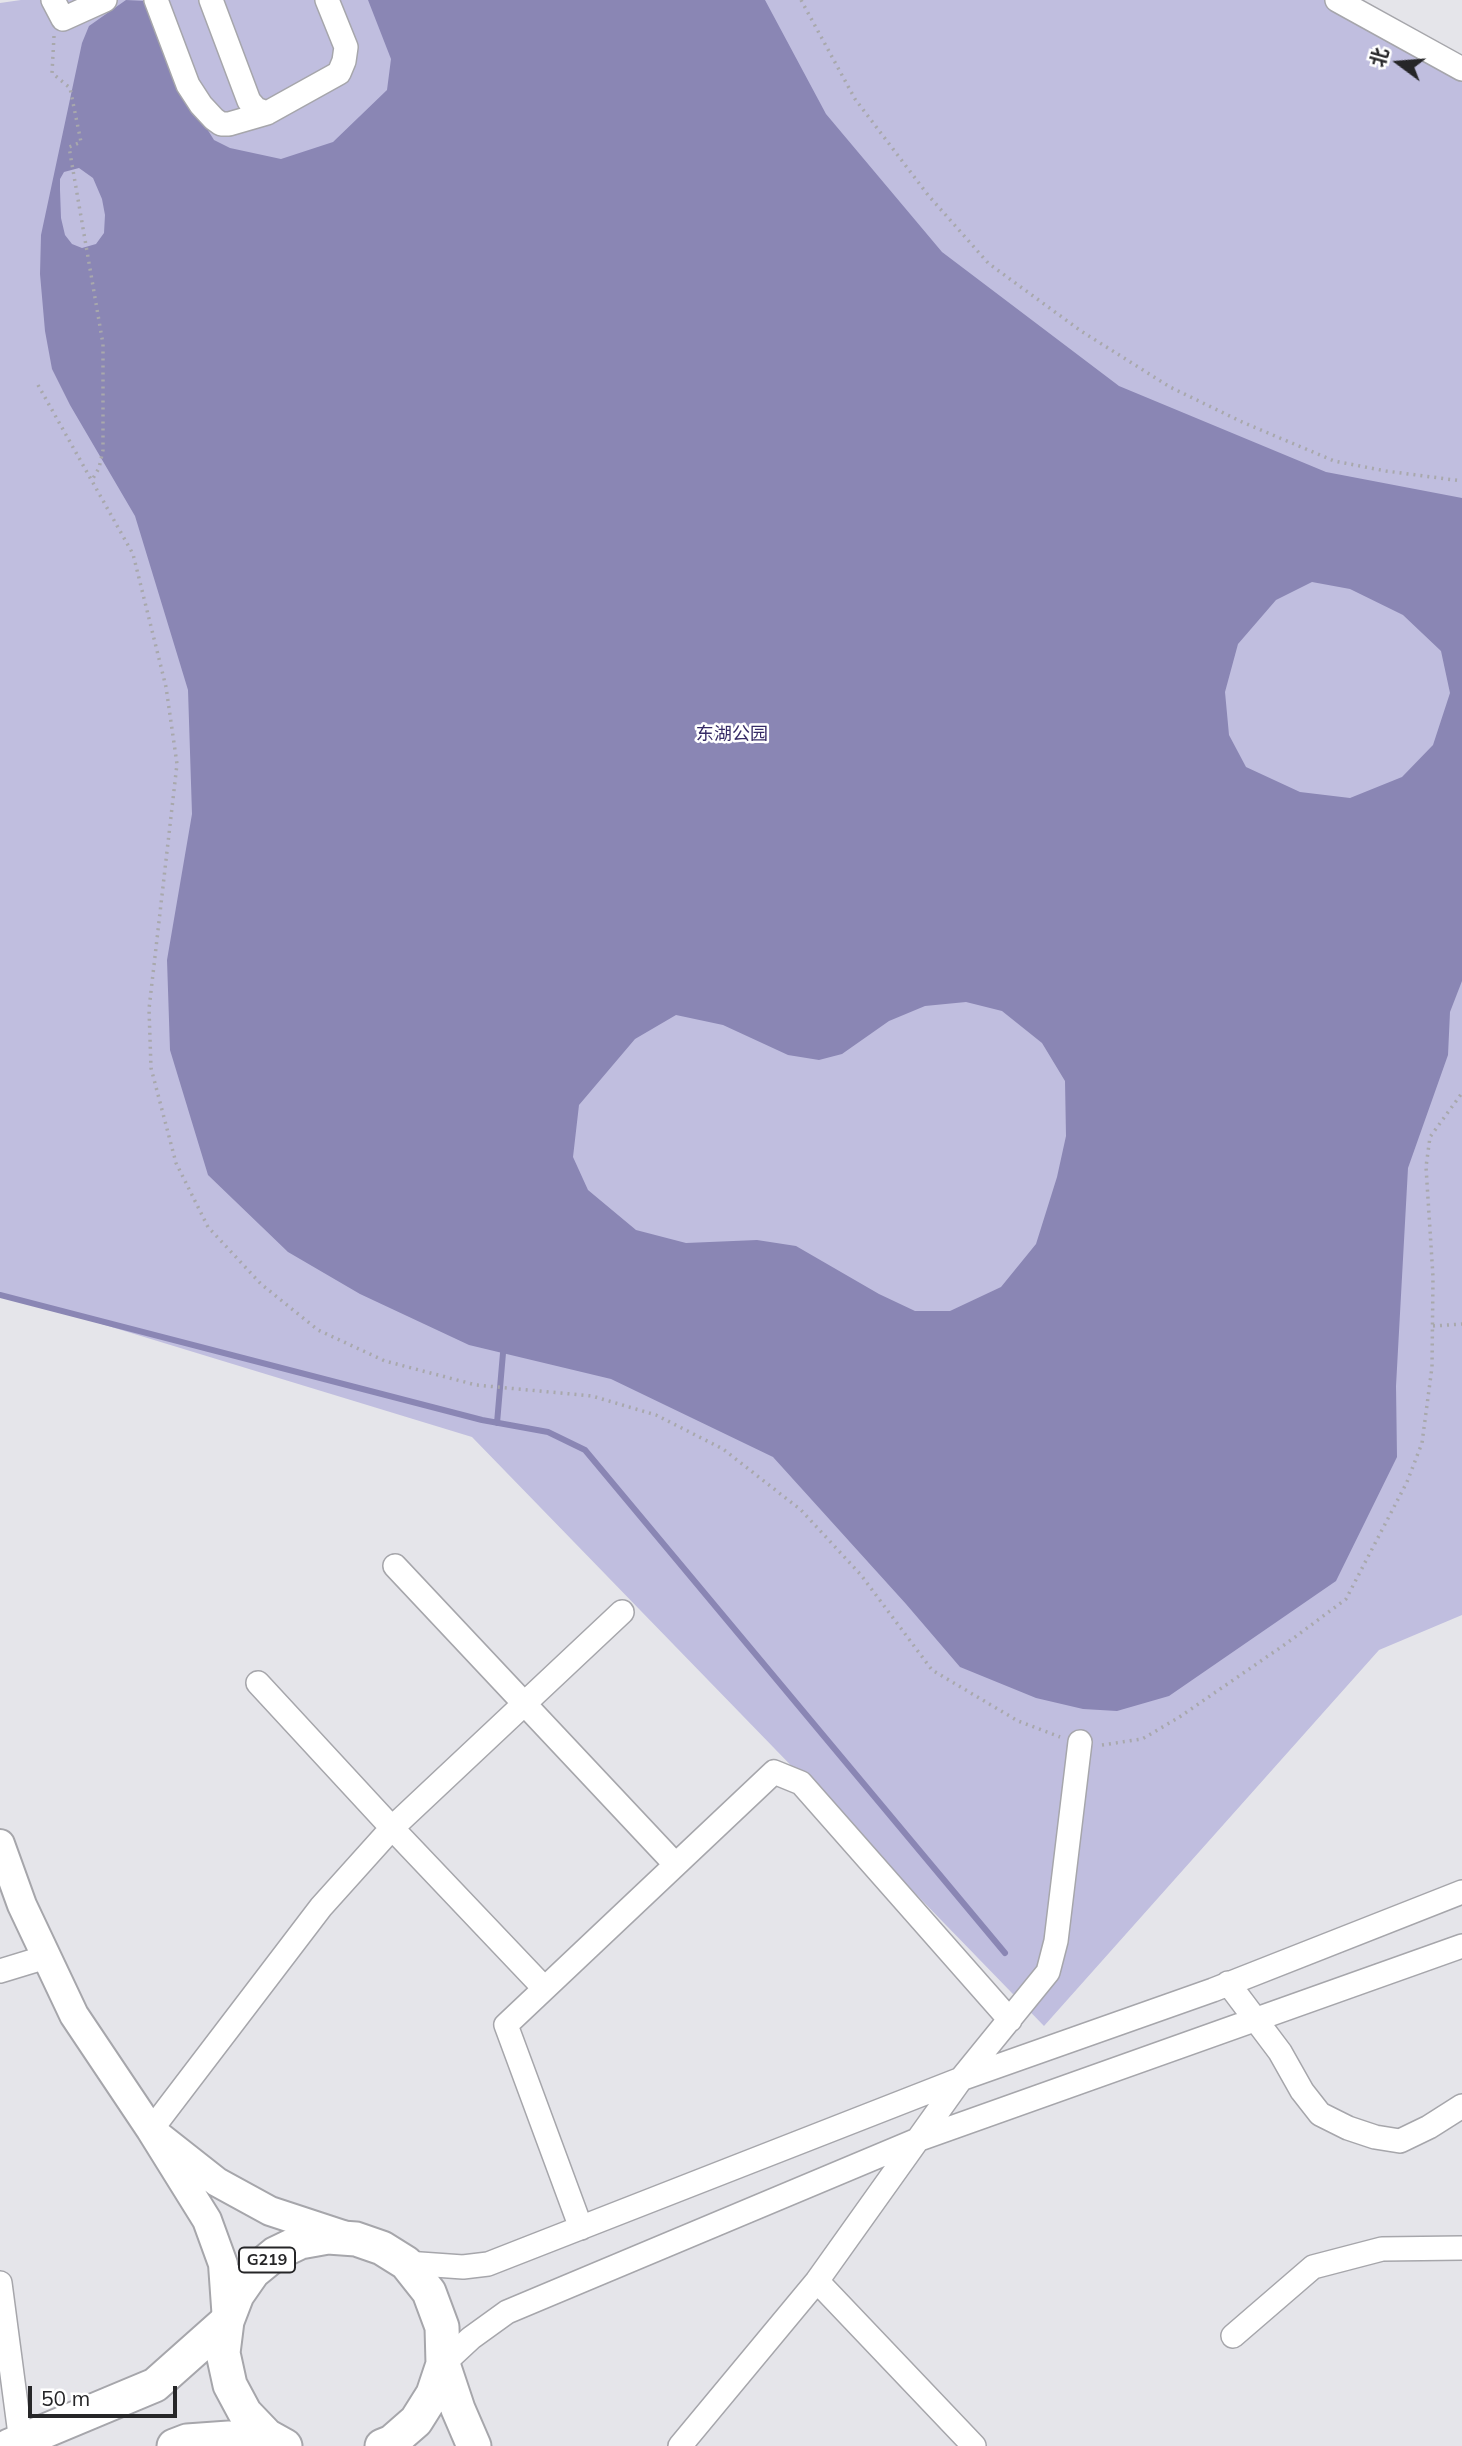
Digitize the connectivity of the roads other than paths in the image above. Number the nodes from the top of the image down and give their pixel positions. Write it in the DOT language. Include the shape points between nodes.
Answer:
graph roads {
  1 [pos="105,0"];
  2 [pos="156,0"];
  3 [pos="211,0"];
  4 [pos="327,0"];
  5 [pos="1337,0"];
  6 [pos="58,10"];
  7 [pos="1462,69"];
  8 [pos="267,113"];
  9 [pos="395,1566"];
  10 [pos="622,1612"];
  11 [pos="258,1682"];
  12 [pos="524,1703"];
  13 [pos="1080,1742"];
  14 [pos="392,1828"];
  15 [pos="0,1844"];
  16 [pos="675,1864"];
  17 [pos="1462,1892"];
  18 [pos="1462,1946"];
  19 [pos="46,1957"];
  20 [pos="0,1971"];
  21 [pos="1228,1983"];
  22 [pos="544,1988"];
  23 [pos="1254,2019"];
  24 [pos="1010,2020"];
  25 [pos="961,2079"];
  26 [pos="1462,2106"];
  27 [pos="150,2130"];
  28 [pos="917,2140"];
  29 [pos="581,2228"];
  30 [pos="356,2239"];
  31 [pos="1462,2248"];
  32 [pos="406,2263"];
  33 [pos="817,2281"];
  34 [pos="0,2283"];
  35 [pos="227,2321"];
  36 [pos="1233,2336"];
  37 [pos="443,2364"];
  38 [pos="17,2445"];
  39 [pos="174,2446"];
  40 [pos="277,2446"];
  41 [pos="285,2446"];
  42 [pos="382,2446"];
  43 [pos="474,2446"];
  44 [pos="680,2446"];
  45 [pos="974,2446"];
  1 -- 6 [label="street"];
  2 -- 8 [label="street" via="188,85 214,119 229,124"];
  3 -- 8 [label="street" via="249,101"];
  4 -- 8 [label="street" via="346,47 339,73"];
  5 -- 7 [label="street"];
  9 -- 12 [label="street"];
  10 -- 12 [label="street"];
  11 -- 14 [label="street"];
  12 -- 14 [label="street"];
  12 -- 16 [label="street"];
  13 -- 24 [label="street" via="1056,1941 1048,1972"];
  14 -- 22 [label="street"];
  14 -- 27 [label="street" via="321,1907"];
  15 -- 19 [label="main road"];
  16 -- 22 [label="street"];
  16 -- 24 [label="street" via="774,1772 801,1783"];
  17 -- 21 [label="street"];
  18 -- 23 [label="street"];
  19 -- 20 [label="street"];
  19 -- 27 [label="main road" via="74,2015"];
  21 -- 23 [label="street"];
  21 -- 25 [label="street"];
  22 -- 29 [label="street" via="506,2025"];
  23 -- 26 [label="street" via="1320,2114 1348,2128 1400,2141"];
  23 -- 28 [label="street"];
  24 -- 25 [label="street"];
  25 -- 28 [label="street"];
  25 -- 29 [label="street"];
  27 -- 30 [label="main road" via="217,2182 270,2211"];
  27 -- 35 [label="main road" via="207,2220 223,2264"];
  28 -- 33 [label="street"];
  28 -- 37 [label="street" via="507,2312"];
  29 -- 32 [label="street" via="488,2264"];
  30 -- 32 [label="highway, G219"];
  30 -- 35 [label="highway, G219" via="300,2242 275,2254 242,2287"];
  31 -- 36 [label="street" via="1382,2249 1313,2267"];
  32 -- 37 [label="highway, G219" via="429,2292 442,2327"];
  33 -- 44 [label="street"];
  33 -- 45 [label="street"];
  34 -- 38 [label="street"];
  35 -- 38 [label="highway, G219" via="155,2385"];
  35 -- 41 [label="highway, G219" via="223,2353 230,2385 245,2413 267,2436"];
  37 -- 42 [label="highway, G219" via="433,2394 416,2421"];
  37 -- 43 [label="highway, G219"];
  39 -- 40 [label="highway" via="229,2438"];
}
